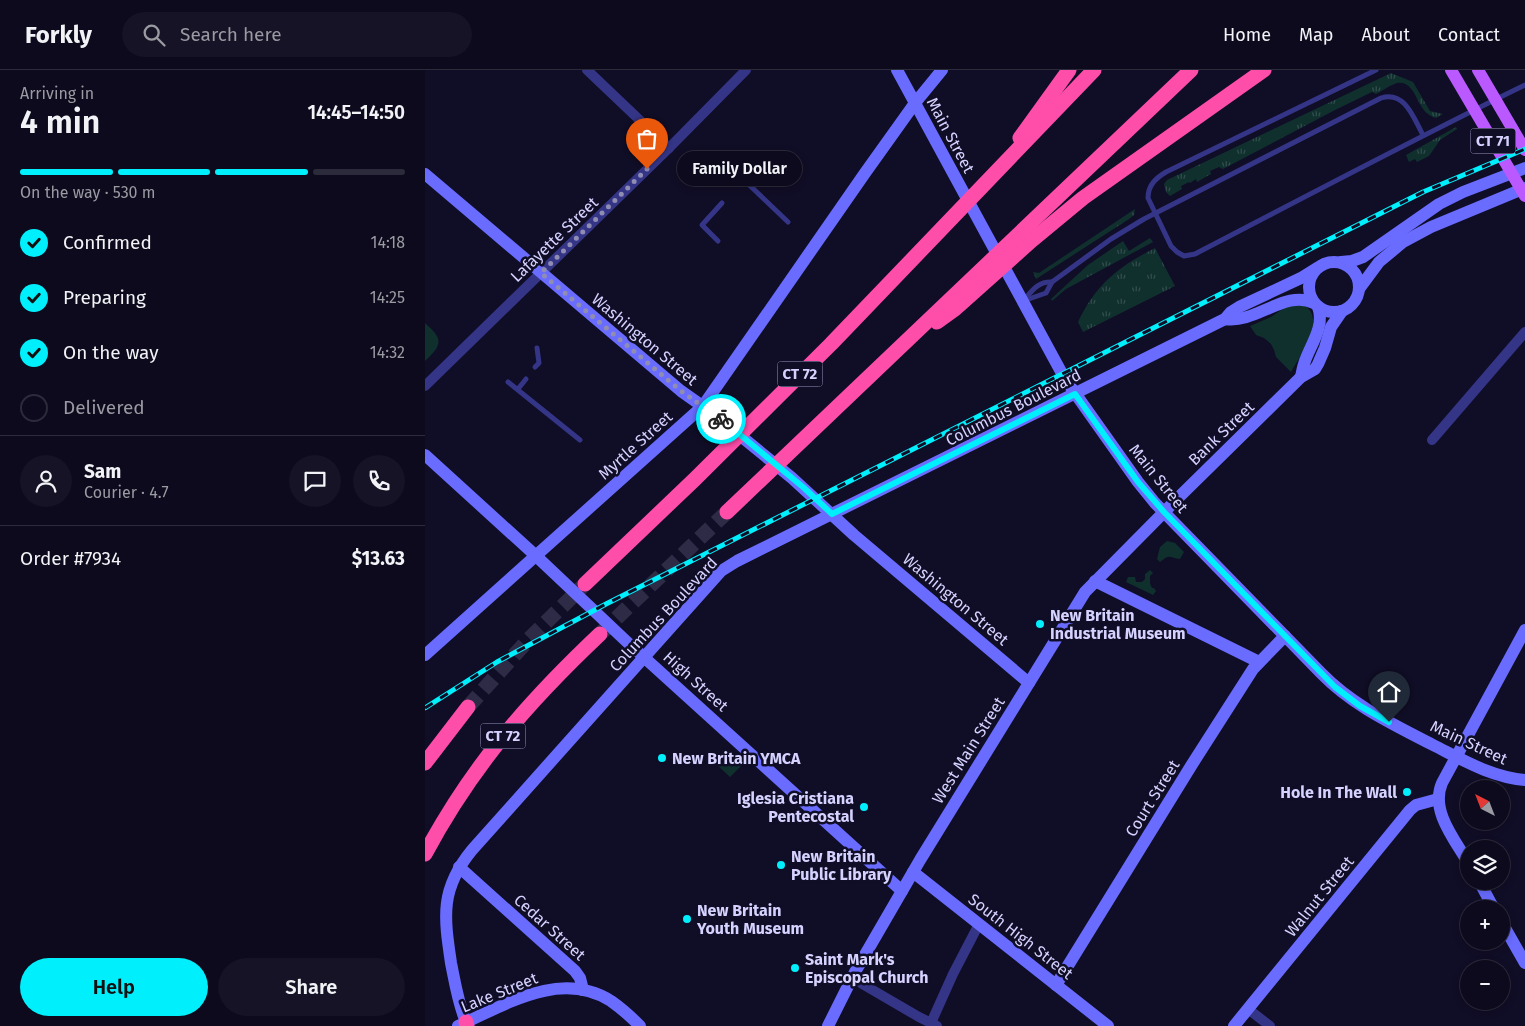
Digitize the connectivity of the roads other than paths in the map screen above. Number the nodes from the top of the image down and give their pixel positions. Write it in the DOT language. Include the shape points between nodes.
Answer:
graph roads {
  1 [pos="587,70"];
  2 [pos="746,70"];
  3 [pos="897,70"];
  4 [pos="942,70"];
  5 [pos="1069,70"];
  6 [pos="1094,70"];
  7 [pos="1191,70"];
  8 [pos="1376,70"];
  9 [pos="1451,70"];
  10 [pos="1477,70"];
  11 [pos="1265,72"];
  12 [pos="1525,85"];
  13 [pos="915,103"];
  14 [pos="1423,135"];
  15 [pos="669,148"];
  16 [pos="1525,150"];
  17 [pos="1009,159"];
  18 [pos="1525,168"];
  19 [pos="425,174"];
  20 [pos="743,179"];
  21 [pos="1477,186"];
  22 [pos="1525,188"];
  23 [pos="1525,196"];
  24 [pos="1492,202"];
  25 [pos="723,203"];
  26 [pos="1155,214"];
  27 [pos="788,222"];
  28 [pos="718,241"];
  29 [pos="1341,262"];
  30 [pos="1317,268"];
  31 [pos="541,273"];
  32 [pos="1052,282"];
  33 [pos="1359,289"];
  34 [pos="1022,302"];
  35 [pos="1316,305"];
  36 [pos="1342,311"];
  37 [pos="1225,319"];
  38 [pos="1525,332"];
  39 [pos="913,334"];
  40 [pos="537,348"];
  41 [pos="535,368"];
  42 [pos="1301,378"];
  43 [pos="526,379"];
  44 [pos="508,382"];
  45 [pos="425,386"];
  46 [pos="518,389"];
  47 [pos="1075,394"];
  48 [pos="703,406"];
  49 [pos="580,440"];
  50 [pos="1432,440"];
  51 [pos="425,455"];
  52 [pos="727,512"];
  53 [pos="1164,512"];
  54 [pos="832,514"];
  55 [pos="535,555"];
  56 [pos="1095,581"];
  57 [pos="585,584"];
  58 [pos="1525,630"];
  59 [pos="600,634"];
  60 [pos="1285,636"];
  61 [pos="425,655"];
  62 [pos="644,656"];
  63 [pos="1259,662"];
  64 [pos="1029,684"];
  65 [pos="468,707"];
  66 [pos="1457,757"];
  67 [pos="425,763"];
  68 [pos="1525,780"];
  69 [pos="1438,799"];
  70 [pos="1460,848"];
  71 [pos="425,854"];
  72 [pos="459,867"];
  73 [pos="913,872"];
  74 [pos="902,891"];
  75 [pos="979,924"];
  76 [pos="1510,937"];
  77 [pos="1525,963"];
  78 [pos="852,978"];
  79 [pos="1056,985"];
  80 [pos="583,990"];
  81 [pos="1248,1009"];
  82 [pos="934,1024"];
  83 [pos="464,1025"];
  84 [pos="640,1026"];
  85 [pos="828,1026"];
  86 [pos="1108,1026"];
  87 [pos="1234,1026"];
  88 [pos="1270,1026"];
  1 -- 15 [label="street"];
  2 -- 15 [label="street, Lafayette Street"];
  3 -- 13 [label="street, Main Street"];
  4 -- 13 [label="street, Myrtle Street"];
  5 -- 17 [label="highway" via="1028,124"];
  6 -- 17 [label="highway, CT 72"];
  7 -- 39 [label="highway"];
  8 -- 26 [label="lane" via="1160,176 1147,193"];
  9 -- 23 [label="main road, CT 71"];
  10 -- 16 [label="main road, CT 71"];
  11 -- 39 [label="highway" via="1070,208 951,313"];
  12 -- 14 [label="lane"];
  13 -- 34 [label="street, Main Street"];
  13 -- 48 [label="street, Myrtle Street"];
  14 -- 26 [label="lane" via="1404,103 1398,98 1385,96"];
  14 -- 26 [label="lane" via="1192,255 1184,256 1173,249"];
  15 -- 31 [label="street, Lafayette Street"];
  17 -- 57 [label="highway, CT 72" via="818,357"];
  18 -- 21 [label="street"];
  19 -- 31 [label="street, Washington Street"];
  20 -- 27 [label="lane"];
  21 -- 24 [label="street"];
  21 -- 29 [label="street" via="1429,209 1363,257"];
  22 -- 24 [label="street"];
  24 -- 33 [label="street" via="1403,242 1379,262"];
  25 -- 28 [label="lane" via="702,225"];
  26 -- 32 [label="lane" via="1111,239"];
  29 -- 30 [label="street" via="1327,262"];
  29 -- 33 [label="street" via="1355,272"];
  30 -- 35 [label="street" via="1310,278 1309,287"];
  30 -- 37 [label="street, Columbus Boulevard" via="1239,307"];
  31 -- 45 [label="street, Lafayette Street"];
  31 -- 48 [label="street, Washington Street"];
  32 -- 34 [label="lane" via="1035,287"];
  32 -- 34 [label="lane" via="1047,293"];
  33 -- 36 [label="street" via="1354,303"];
  34 -- 47 [label="street, Main Street"];
  35 -- 36 [label="street" via="1330,312"];
  35 -- 37 [label="street, Columbus Boulevard" via="1307,300 1293,300 1242,319"];
  35 -- 42 [label="street" via="1320,318 1318,329"];
  36 -- 42 [label="street, Bank Street" via="1331,327 1315,369"];
  37 -- 47 [label="street, Columbus Boulevard"];
  38 -- 50 [label="street"];
  39 -- 52 [label="highway"];
  40 -- 41 [label="lane" via="539,363"];
  42 -- 53 [label="street, Bank Street"];
  43 -- 46 [label="lane"];
  44 -- 46 [label="lane"];
  46 -- 49 [label="lane"];
  47 -- 53 [label="street, Main Street" via="1138,482"];
  47 -- 54 [label="street, Columbus Boulevard"];
  48 -- 54 [label="street, Washington Street"];
  48 -- 55 [label="street, Myrtle Street"];
  51 -- 55 [label="street, High Street"];
  53 -- 56 [label="street, West Main Street"];
  53 -- 60 [label="street, Main Street"];
  54 -- 62 [label="street, Columbus Boulevard" via="724,570"];
  54 -- 64 [label="street, Washington Street"];
  55 -- 61 [label="street, Myrtle Street"];
  55 -- 62 [label="street, High Street"];
  56 -- 63 [label="street"];
  56 -- 64 [label="street, West Main Street"];
  58 -- 66 [label="street"];
  59 -- 71 [label="highway, CT 72" via="540,692 496,744 453,804"];
  60 -- 63 [label="street, Court Street"];
  60 -- 66 [label="street, Main Street" via="1349,699"];
  62 -- 72 [label="street, Columbus Boulevard"];
  62 -- 74 [label="street, High Street"];
  63 -- 79 [label="street, Court Street"];
  64 -- 73 [label="street, West Main Street"];
  65 -- 67 [label="highway, CT 72"];
  66 -- 68 [label="street, Main Street" via="1492,774"];
  66 -- 69 [label="street" via="1441,785"];
  69 -- 70 [label="street" via="1441,814"];
  69 -- 81 [label="street, Walnut Street" via="1410,810"];
  72 -- 80 [label="street, Cedar Street" via="575,971"];
  72 -- 83 [label="street, Columbus Boulevard" via="449,891 445,921"];
  73 -- 74 [label="street, West Main Street"];
  73 -- 75 [label="street, South High Street"];
  74 -- 78 [label="street, West Main Street"];
  75 -- 79 [label="street, South High Street"];
  75 -- 82 [label="street" via="953,974"];
  76 -- 77 [label="street"];
  78 -- 82 [label="street"];
  78 -- 85 [label="street, West Main Street"];
  79 -- 86 [label="street, South High Street"];
  80 -- 83 [label="street, Lake Street" via="561,988 540,991"];
  80 -- 84 [label="street" via="611,1001"];
  81 -- 87 [label="street, Walnut Street"];
  81 -- 88 [label="street"];
}
